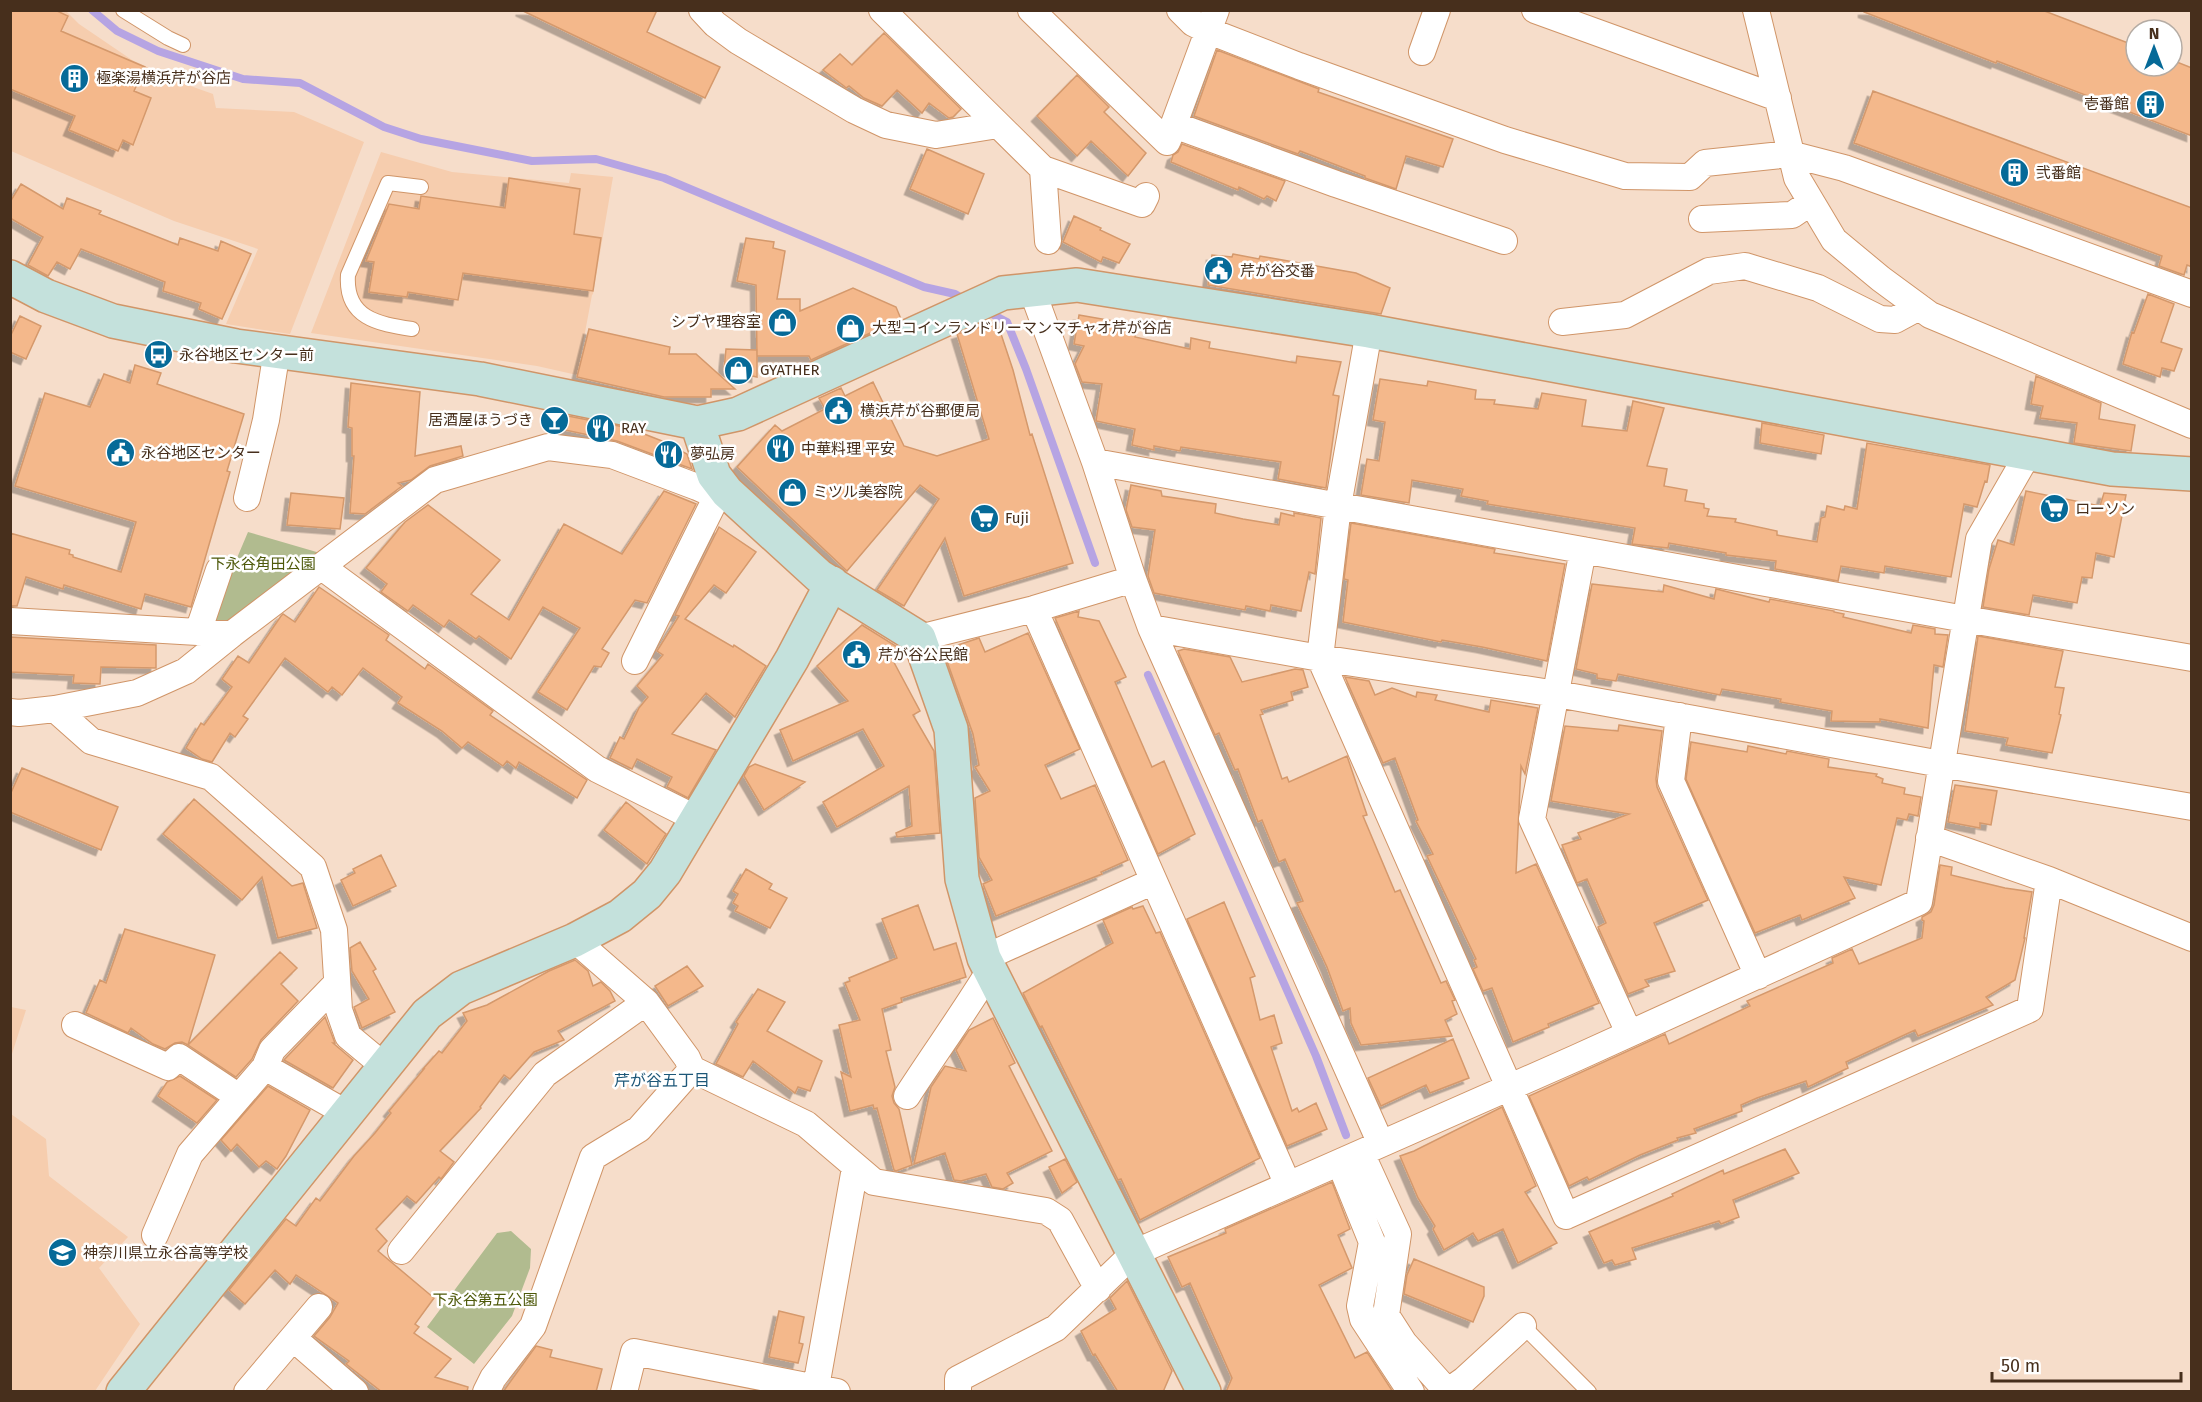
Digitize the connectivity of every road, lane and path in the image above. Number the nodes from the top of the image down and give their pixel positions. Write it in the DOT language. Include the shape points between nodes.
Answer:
graph roads {
  1 [pos="123,10"];
  2 [pos="882,10"];
  3 [pos="1031,10"];
  4 [pos="1180,10"];
  5 [pos="1437,10"];
  6 [pos="1535,10"];
  7 [pos="1756,10"];
  8 [pos="715,15"];
  9 [pos="1212,20"];
  10 [pos="183,45"];
  11 [pos="1422,52"];
  12 [pos="1778,98"];
  13 [pos="998,125"];
  14 [pos="1168,139"];
  15 [pos="1790,154"];
  16 [pos="1043,169"];
  17 [pos="421,187"];
  18 [pos="1146,196"];
  19 [pos="1811,202"];
  20 [pos="1702,219"];
  21 [pos="1048,241"];
  22 [pos="1504,241"];
  23 [pos="10,277"];
  24 [pos="1017,291"];
  25 [pos="2192,294"];
  26 [pos="1919,307"];
  27 [pos="1562,322"];
  28 [pos="412,329"];
  29 [pos="1369,331"];
  30 [pos="277,350"];
  31 [pos="697,423"];
  32 [pos="2192,425"];
  33 [pos="2028,454"];
  34 [pos="1095,462"];
  35 [pos="2192,474"];
  36 [pos="722,494"];
  37 [pos="247,498"];
  38 [pos="1338,506"];
  39 [pos="1583,550"];
  40 [pos="322,567"];
  41 [pos="219,570"];
  42 [pos="1133,579"];
  43 [pos="832,583"];
  44 [pos="1034,609"];
  45 [pos="1965,619"];
  46 [pos="10,621"];
  47 [pos="1151,628"];
  48 [pos="198,632"];
  49 [pos="232,634"];
  50 [pos="919,638"];
  51 [pos="1320,658"];
  52 [pos="2192,658"];
  53 [pos="634,660"];
  54 [pos="1557,694"];
  55 [pos="55,709"];
  56 [pos="10,712"];
  57 [pos="1679,716"];
  58 [pos="1941,764"];
  59 [pos="2192,807"];
  60 [pos="697,819"];
  61 [pos="1929,838"];
  62 [pos="2049,880"];
  63 [pos="1154,881"];
  64 [pos="2192,938"];
  65 [pos="574,939"];
  66 [pos="987,964"];
  67 [pos="1758,976"];
  68 [pos="337,983"];
  69 [pos="646,1002"];
  70 [pos="75,1025"];
  71 [pos="1629,1033"];
  72 [pos="384,1066"];
  73 [pos="265,1067"];
  74 [pos="693,1069"];
  75 [pos="1510,1087"];
  76 [pos="907,1096"];
  77 [pos="239,1097"];
  78 [pos="346,1113"];
  79 [pos="1360,1153"];
  80 [pos="855,1168"];
  81 [pos="1288,1185"];
  82 [pos="1398,1234"];
  83 [pos="155,1235"];
  84 [pos="1372,1242"];
  85 [pos="401,1251"];
  86 [pos="1134,1253"];
  87 [pos="1098,1289"];
  88 [pos="319,1307"];
  89 [pos="1374,1317"];
  90 [pos="1523,1326"];
  91 [pos="293,1338"];
  92 [pos="744,1383"];
  93 [pos="826,1389"];
  94 [pos="1448,1391"];
  95 [pos="123,1392"];
  96 [pos="248,1392"];
  97 [pos="355,1392"];
  98 [pos="486,1392"];
  99 [pos="624,1392"];
  100 [pos="958,1392"];
  101 [pos="1204,1392"];
  102 [pos="1411,1392"];
  103 [pos="1589,1392"];
  1 -- 10 [label="lane"];
  2 -- 13 [label="street"];
  3 -- 14 [label="street"];
  4 -- 9 [label="street" via="1193,23"];
  5 -- 11 [label="street"];
  6 -- 12 [label="street"];
  7 -- 12 [label="street"];
  8 -- 13 [label="street" via="738,41 886,125 936,135"];
  9 -- 14 [label="street"];
  9 -- 15 [label="street" via="1299,66 1505,140 1625,176 1690,177 1705,163"];
  12 -- 15 [label="street"];
  13 -- 16 [label="street"];
  14 -- 22 [label="street" via="1336,184"];
  15 -- 19 [label="street" via="1797,178"];
  15 -- 25 [label="street" via="1844,168"];
  16 -- 18 [label="street" via="1142,204"];
  16 -- 21 [label="street"];
  17 -- 28 [label="lane" via="388,183 348,275 352,302 365,316"];
  19 -- 20 [label="street" via="1792,215"];
  19 -- 26 [label="street" via="1834,240"];
  23 -- 30 [label="street" via="46,296 113,321"];
  24 -- 29 [label="street" via="1077,285"];
  24 -- 31 [label="street" via="738,414"];
  24 -- 34 [label="street"];
  26 -- 27 [label="street" via="1895,320 1880,319 1818,288 1744,266 1709,271 1625,315"];
  26 -- 32 [label="street"];
  29 -- 33 [label="street"];
  29 -- 38 [label="street"];
  30 -- 31 [label="street" via="480,379"];
  30 -- 37 [label="street" via="266,420"];
  31 -- 36 [label="street"];
  33 -- 35 [label="street" via="2112,469"];
  33 -- 45 [label="street" via="1979,539"];
  34 -- 38 [label="street"];
  34 -- 42 [label="street"];
  36 -- 40 [label="street" via="612,455 548,447 435,480"];
  36 -- 43 [label="street"];
  36 -- 53 [label="street"];
  38 -- 39 [label="street"];
  38 -- 51 [label="street"];
  39 -- 45 [label="street"];
  39 -- 54 [label="street"];
  40 -- 49 [label="street"];
  40 -- 60 [label="street" via="597,770"];
  41 -- 48 [label="street"];
  42 -- 44 [label="street"];
  42 -- 47 [label="street"];
  43 -- 50 [label="street"];
  43 -- 60 [label="street" via="792,659"];
  44 -- 50 [label="street"];
  44 -- 63 [label="street"];
  45 -- 52 [label="street"];
  45 -- 58 [label="street"];
  46 -- 48 [label="street"];
  47 -- 51 [label="street"];
  47 -- 79 [label="street"];
  48 -- 49 [label="street"];
  49 -- 55 [label="street" via="186,671 137,693"];
  50 -- 66 [label="street" via="951,729 962,879"];
  51 -- 54 [label="street"];
  51 -- 75 [label="street"];
  54 -- 57 [label="street"];
  54 -- 71 [label="street" via="1532,819"];
  55 -- 56 [label="street"];
  55 -- 68 [label="street" via="91,741 211,777 313,867 334,930"];
  57 -- 58 [label="street"];
  57 -- 67 [label="street" via="1671,781"];
  58 -- 59 [label="street"];
  58 -- 61 [label="street"];
  60 -- 65 [label="street" via="647,894 620,916"];
  61 -- 62 [label="street"];
  61 -- 67 [label="street" via="1919,902"];
  62 -- 64 [label="street"];
  62 -- 75 [label="street" via="2030,1010 1566,1216"];
  63 -- 66 [label="street"];
  63 -- 81 [label="street"];
  65 -- 69 [label="street"];
  65 -- 72 [label="street" via="461,988 427,1014"];
  66 -- 76 [label="street" via="963,1015"];
  66 -- 86 [label="street"];
  67 -- 71 [label="street"];
  68 -- 72 [label="street" via="339,1010 348,1036"];
  68 -- 73 [label="street" via="272,1050"];
  69 -- 74 [label="street"];
  69 -- 85 [label="street" via="545,1074"];
  70 -- 77 [label="street" via="168,1067 179,1057"];
  71 -- 75 [label="street"];
  72 -- 78 [label="street"];
  73 -- 77 [label="street"];
  73 -- 78 [label="street"];
  74 -- 80 [label="street" via="806,1124"];
  74 -- 98 [label="street" via="639,1129 593,1157 533,1326"];
  75 -- 79 [label="street"];
  77 -- 83 [label="street" via="190,1154"];
  78 -- 95 [label="street"];
  79 -- 81 [label="street"];
  79 -- 82 [label="street"];
  79 -- 84 [label="street"];
  80 -- 87 [label="street" via="874,1182 1046,1211 1060,1220"];
  80 -- 93 [label="street"];
  81 -- 86 [label="street"];
  82 -- 84 [label="street"];
  82 -- 89 [label="street"];
  84 -- 89 [label="street" via="1360,1306"];
  86 -- 87 [label="street"];
  86 -- 101 [label="street"];
  87 -- 100 [label="street" via="1056,1328 958,1379"];
  88 -- 91 [label="street"];
  89 -- 94 [label="street"];
  89 -- 102 [label="street"];
  90 -- 94 [label="street"];
  90 -- 103 [label="lane"];
  91 -- 96 [label="street"];
  91 -- 97 [label="street"];
  92 -- 93 [label="street"];
  92 -- 99 [label="street" via="634,1352"];
}
